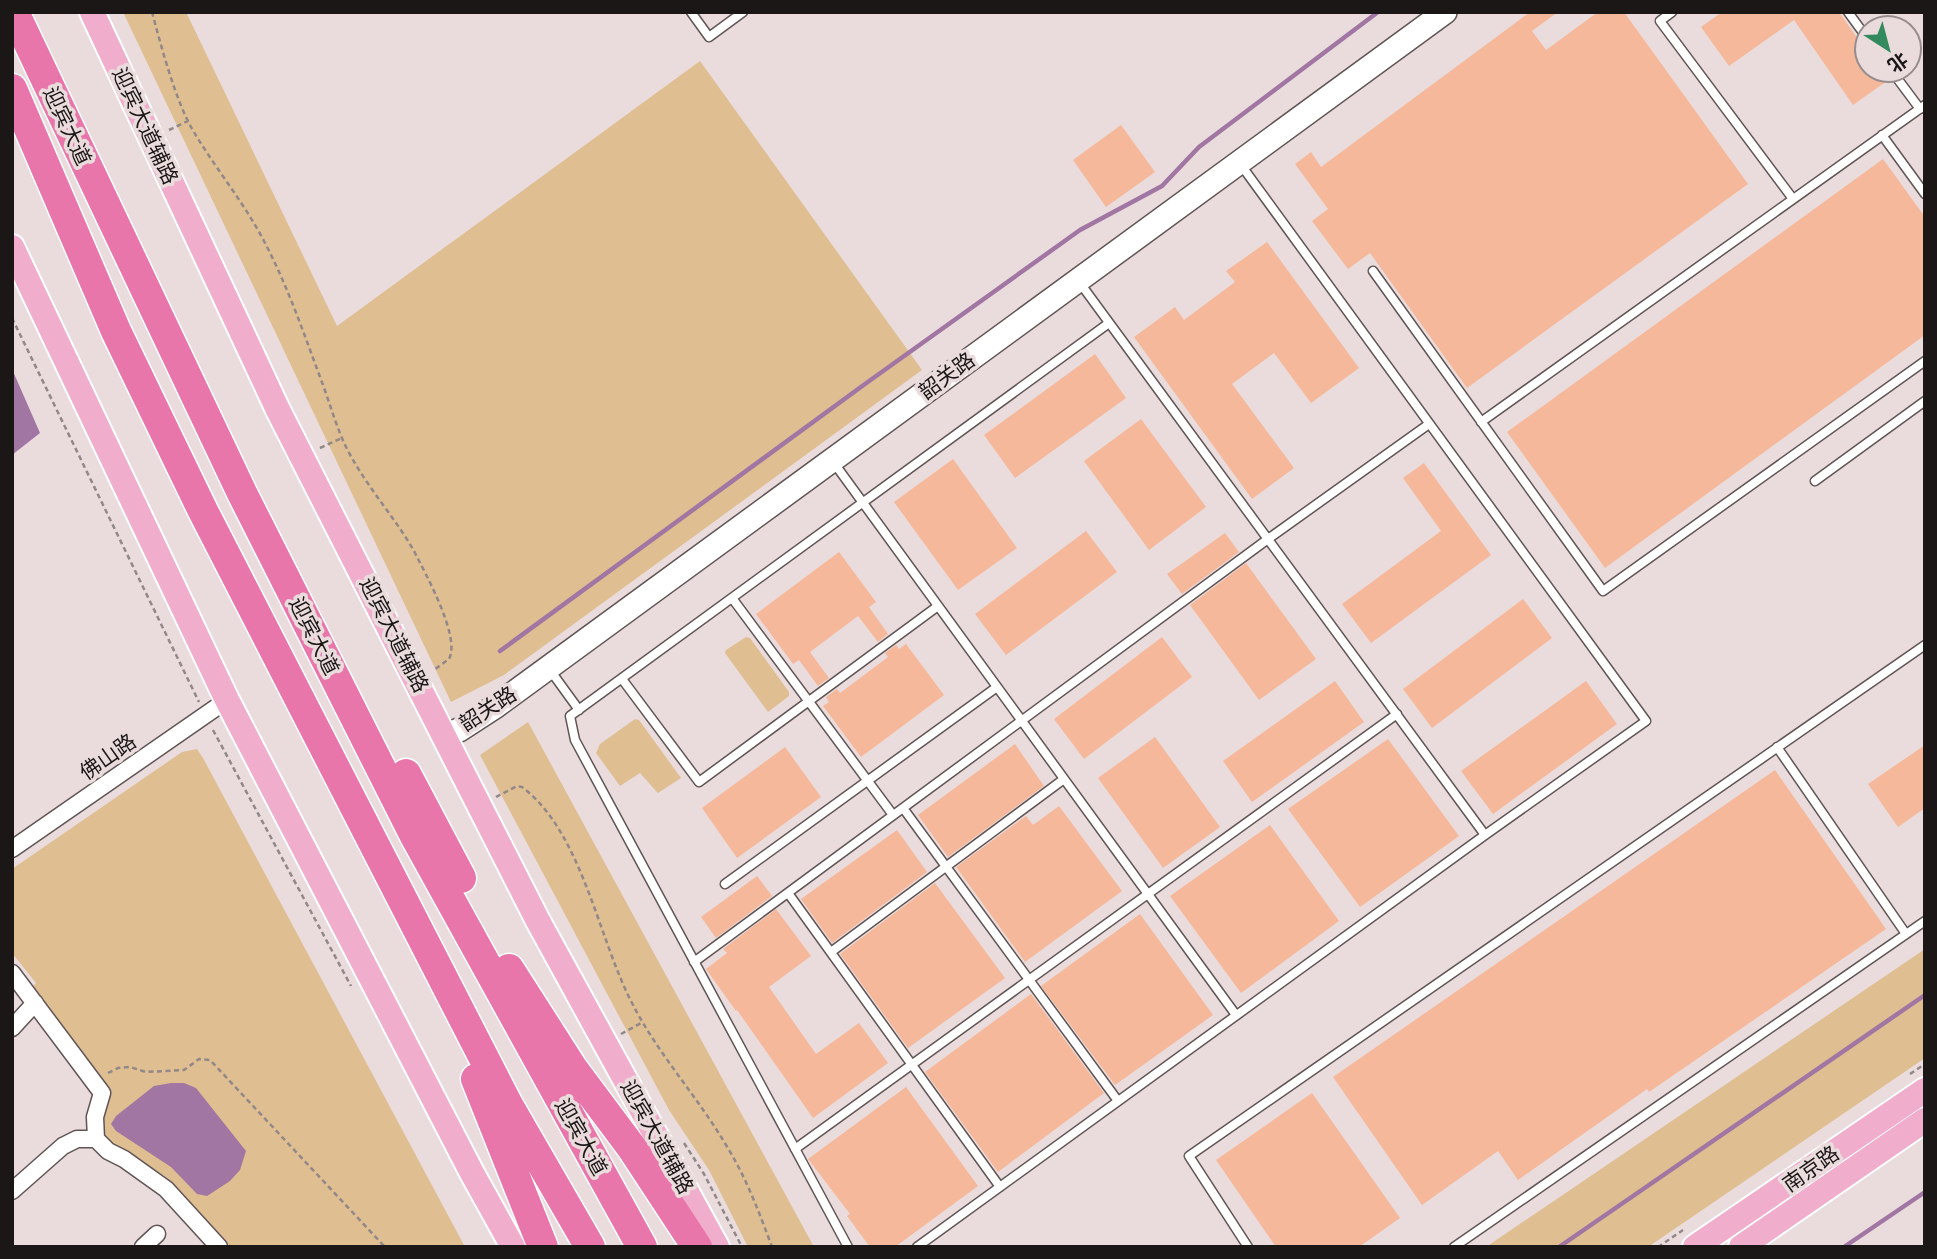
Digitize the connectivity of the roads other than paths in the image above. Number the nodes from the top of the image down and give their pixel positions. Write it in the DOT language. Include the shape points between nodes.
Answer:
graph roads {
  1 [pos="14,12"];
  2 [pos="33,12"];
  3 [pos="92,12"];
  4 [pos="691,12"];
  5 [pos="743,12"];
  6 [pos="1445,12"];
  7 [pos="1672,12"];
  8 [pos="1903,84"];
  9 [pos="12,89"];
  10 [pos="1922,107"];
  11 [pos="1882,135"];
  12 [pos="12,136"];
  13 [pos="1240,163"];
  14 [pos="86,167"];
  15 [pos="1925,194"];
  16 [pos="1793,199"];
  17 [pos="12,247"];
  18 [pos="1373,271"];
  19 [pos="1078,281"];
  20 [pos="1109,323"];
  21 [pos="116,331"];
  22 [pos="1925,361"];
  23 [pos="1925,401"];
  24 [pos="1481,422"];
  25 [pos="1429,424"];
  26 [pos="832,460"];
  27 [pos="1815,481"];
  28 [pos="242,493"];
  29 [pos="863,503"];
  30 [pos="203,511"];
  31 [pos="1268,538"];
  32 [pos="732,598"];
  33 [pos="938,606"];
  34 [pos="1925,645"];
  35 [pos="549,668"];
  36 [pos="622,678"];
  37 [pos="997,687"];
  38 [pos="227,700"];
  39 [pos="808,701"];
  40 [pos="579,710"];
  41 [pos="1397,714"];
  42 [pos="1021,720"];
  43 [pos="445,735"];
  44 [pos="1777,747"];
  45 [pos="1064,779"];
  46 [pos="867,781"];
  47 [pos="904,808"];
  48 [pos="893,815"];
  49 [pos="1485,835"];
  50 [pos="12,849"];
  51 [pos="946,866"];
  52 [pos="725,884"];
  53 [pos="788,892"];
  54 [pos="1148,894"];
  55 [pos="1925,921"];
  56 [pos="1906,934"];
  57 [pos="831,952"];
  58 [pos="694,962"];
  59 [pos="12,973"];
  60 [pos="1029,979"];
  61 [pos="35,1003"];
  62 [pos="1236,1015"];
  63 [pos="12,1028"];
  64 [pos="912,1064"];
  65 [pos="1925,1090"];
  66 [pos="1118,1101"];
  67 [pos="1925,1120"];
  68 [pos="96,1139"];
  69 [pos="795,1149"];
  70 [pos="1000,1186"];
  71 [pos="12,1191"];
  72 [pos="157,1234"];
  73 [pos="143,1247"];
  74 [pos="219,1247"];
  75 [pos="513,1247"];
  76 [pos="543,1247"];
  77 [pos="590,1247"];
  78 [pos="642,1247"];
  79 [pos="697,1247"];
  80 [pos="718,1247"];
  81 [pos="848,1247"];
  82 [pos="917,1247"];
  83 [pos="1248,1247"];
  84 [pos="1454,1247"];
  85 [pos="1696,1247"];
  86 [pos="1741,1247"];
  1 -- 14 [label="highway, 迎宾大道"];
  2 -- 14 [label="highway"];
  3 -- 43 [label="main road, 迎宾大道辅路" via="278,410"];
  4 -- 5 [label="lane" via="709,37"];
  6 -- 13 [label="street, 韶关路"];
  7 -- 16 [label="lane" via="1660,21"];
  8 -- 10 [label="lane"];
  9 -- 21 [label="highway, 迎宾大道"];
  10 -- 11 [label="lane"];
  11 -- 15 [label="lane"];
  11 -- 16 [label="lane"];
  12 -- 21 [label="highway"];
  13 -- 19 [label="street, 韶关路"];
  13 -- 25 [label="lane"];
  14 -- 28 [label="highway, 迎宾大道"];
  16 -- 24 [label="lane"];
  17 -- 38 [label="main road"];
  18 -- 24 [label="lane"];
  19 -- 20 [label="lane"];
  19 -- 26 [label="street, 韶关路"];
  20 -- 29 [label="lane"];
  20 -- 31 [label="lane"];
  21 -- 30 [label="highway, 迎宾大道"];
  22 -- 24 [label="lane" via="1603,590"];
  23 -- 27 [label="lane"];
  25 -- 31 [label="lane"];
  25 -- 49 [label="lane" via="1646,721"];
  26 -- 29 [label="lane"];
  26 -- 35 [label="street, 韶关路"];
  28 -- 78 [label="highway, 迎宾大道" via="415,836"];
  28 -- 79 [label="highway" via="400,762 507,965"];
  29 -- 32 [label="lane"];
  29 -- 33 [label="lane"];
  30 -- 76 [label="highway" via="364,856 472,1072"];
  30 -- 77 [label="highway, 迎宾大道" via="508,1105"];
  31 -- 41 [label="lane"];
  31 -- 42 [label="lane"];
  32 -- 36 [label="lane"];
  32 -- 39 [label="lane"];
  33 -- 37 [label="lane"];
  33 -- 39 [label="lane"];
  34 -- 44 [label="lane"];
  35 -- 40 [label="lane"];
  35 -- 43 [label="street, 韶关路"];
  36 -- 39 [label="lane" via="699,782"];
  36 -- 40 [label="lane"];
  37 -- 42 [label="lane"];
  37 -- 46 [label="lane"];
  38 -- 50 [label="street, 佛山路"];
  38 -- 75 [label="main road"];
  39 -- 46 [label="lane"];
  40 -- 58 [label="lane" via="570,716 575,740"];
  41 -- 49 [label="lane"];
  41 -- 54 [label="lane"];
  42 -- 45 [label="lane"];
  42 -- 47 [label="lane"];
  43 -- 80 [label="main road, 迎宾大道辅路" via="538,921"];
  44 -- 56 [label="lane"];
  44 -- 83 [label="lane" via="1189,1156"];
  45 -- 51 [label="lane"];
  45 -- 54 [label="lane"];
  46 -- 48 [label="lane"];
  46 -- 52 [label="lane"];
  47 -- 48 [label="lane"];
  47 -- 51 [label="lane"];
  48 -- 53 [label="lane"];
  49 -- 62 [label="lane"];
  51 -- 57 [label="lane"];
  51 -- 60 [label="lane"];
  53 -- 57 [label="lane"];
  53 -- 58 [label="lane"];
  54 -- 60 [label="lane"];
  54 -- 62 [label="lane"];
  55 -- 56 [label="lane"];
  56 -- 84 [label="lane"];
  57 -- 64 [label="lane"];
  58 -- 69 [label="lane"];
  59 -- 61 [label="street"];
  60 -- 64 [label="lane"];
  60 -- 66 [label="lane"];
  61 -- 63 [label="street"];
  61 -- 68 [label="street" via="102,1093 95,1117"];
  62 -- 66 [label="lane"];
  64 -- 69 [label="lane"];
  64 -- 70 [label="lane"];
  65 -- 85 [label="main road, 南京路"];
  66 -- 70 [label="lane"];
  67 -- 86 [label="main road, 南京路"];
  68 -- 71 [label="street" via="78,1139 63,1146"];
  68 -- 74 [label="street" via="166,1189"];
  69 -- 81 [label="lane"];
  70 -- 82 [label="lane"];
  72 -- 73 [label="street"];
}
